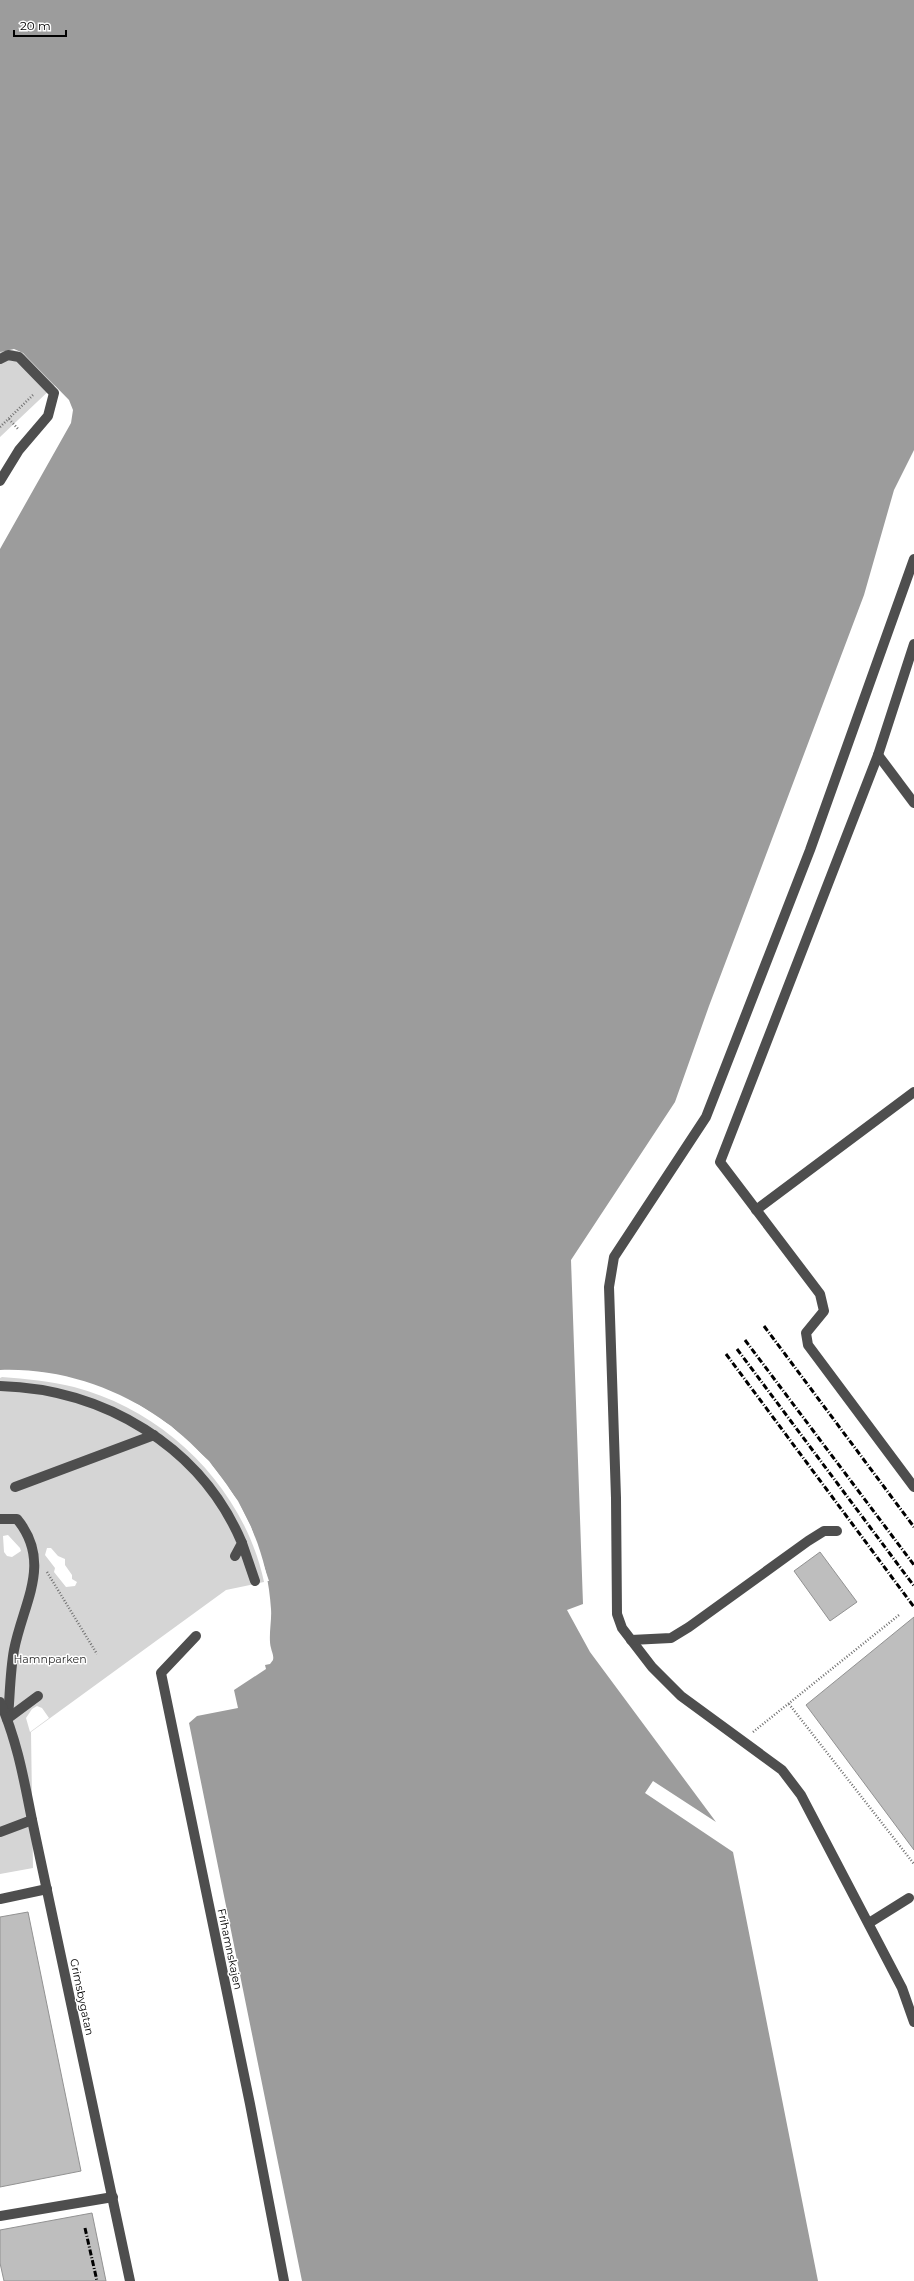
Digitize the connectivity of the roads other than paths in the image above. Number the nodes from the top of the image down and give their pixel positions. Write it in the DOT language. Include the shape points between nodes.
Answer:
graph roads {
  1 [pos="0,359"];
  2 [pos="0,481"];
  3 [pos="914,559"];
  4 [pos="914,644"];
  5 [pos="878,755"];
  6 [pos="914,803"];
  7 [pos="914,1092"];
  8 [pos="756,1210"];
  9 [pos="0,1386"];
  10 [pos="154,1435"];
  11 [pos="15,1487"];
  12 [pos="914,1487"];
  13 [pos="0,1519"];
  14 [pos="837,1531"];
  15 [pos="242,1543"];
  16 [pos="235,1556"];
  17 [pos="255,1581"];
  18 [pos="196,1636"];
  19 [pos="631,1640"];
  20 [pos="38,1696"];
  21 [pos="0,1702"];
  22 [pos="7,1719"];
  23 [pos="32,1820"];
  24 [pos="0,1832"];
  25 [pos="47,1889"];
  26 [pos="909,1898"];
  27 [pos="0,1899"];
  28 [pos="869,1923"];
  29 [pos="914,2022"];
  30 [pos="113,2197"];
  31 [pos="0,2216"];
  32 [pos="130,2281"];
  33 [pos="284,2281"];
  1 -- 2 [label="street" via="8,355 19,357 54,393 48,416 19,450"];
  3 -- 19 [label="street" via="810,850 706,1117 614,1256 609,1287 617,1614 622,1628"];
  4 -- 5 [label="street"];
  5 -- 6 [label="street"];
  5 -- 8 [label="street" via="720,1162"];
  7 -- 8 [label="street"];
  8 -- 12 [label="street" via="820,1294 824,1311 806,1333 808,1345"];
  9 -- 10 [label="street" via="49,1390 85,1400 135,1423"];
  10 -- 11 [label="street"];
  10 -- 15 [label="street" via="187,1460 205,1480 222,1502"];
  13 -- 22 [label="street, Grimsbygatan" via="17,1519 29,1537 35,1559 35,1576 14,1650"];
  14 -- 19 [label="street" via="824,1531 808,1541 690,1627 671,1638"];
  15 -- 16 [label="street"];
  15 -- 17 [label="street"];
  18 -- 33 [label="street, Frihamnskajen" via="161,1673"];
  19 -- 28 [label="street" via="652,1667 681,1696 782,1770 801,1795"];
  20 -- 22 [label="street"];
  21 -- 22 [label="street, Grimsbygatan"];
  22 -- 23 [label="street, Grimsbygatan"];
  23 -- 24 [label="street"];
  23 -- 25 [label="street, Grimsbygatan"];
  25 -- 27 [label="street"];
  25 -- 30 [label="street, Grimsbygatan"];
  26 -- 28 [label="street"];
  28 -- 29 [label="street" via="902,1988"];
  30 -- 31 [label="street"];
  30 -- 32 [label="street, Grimsbygatan"];
}
